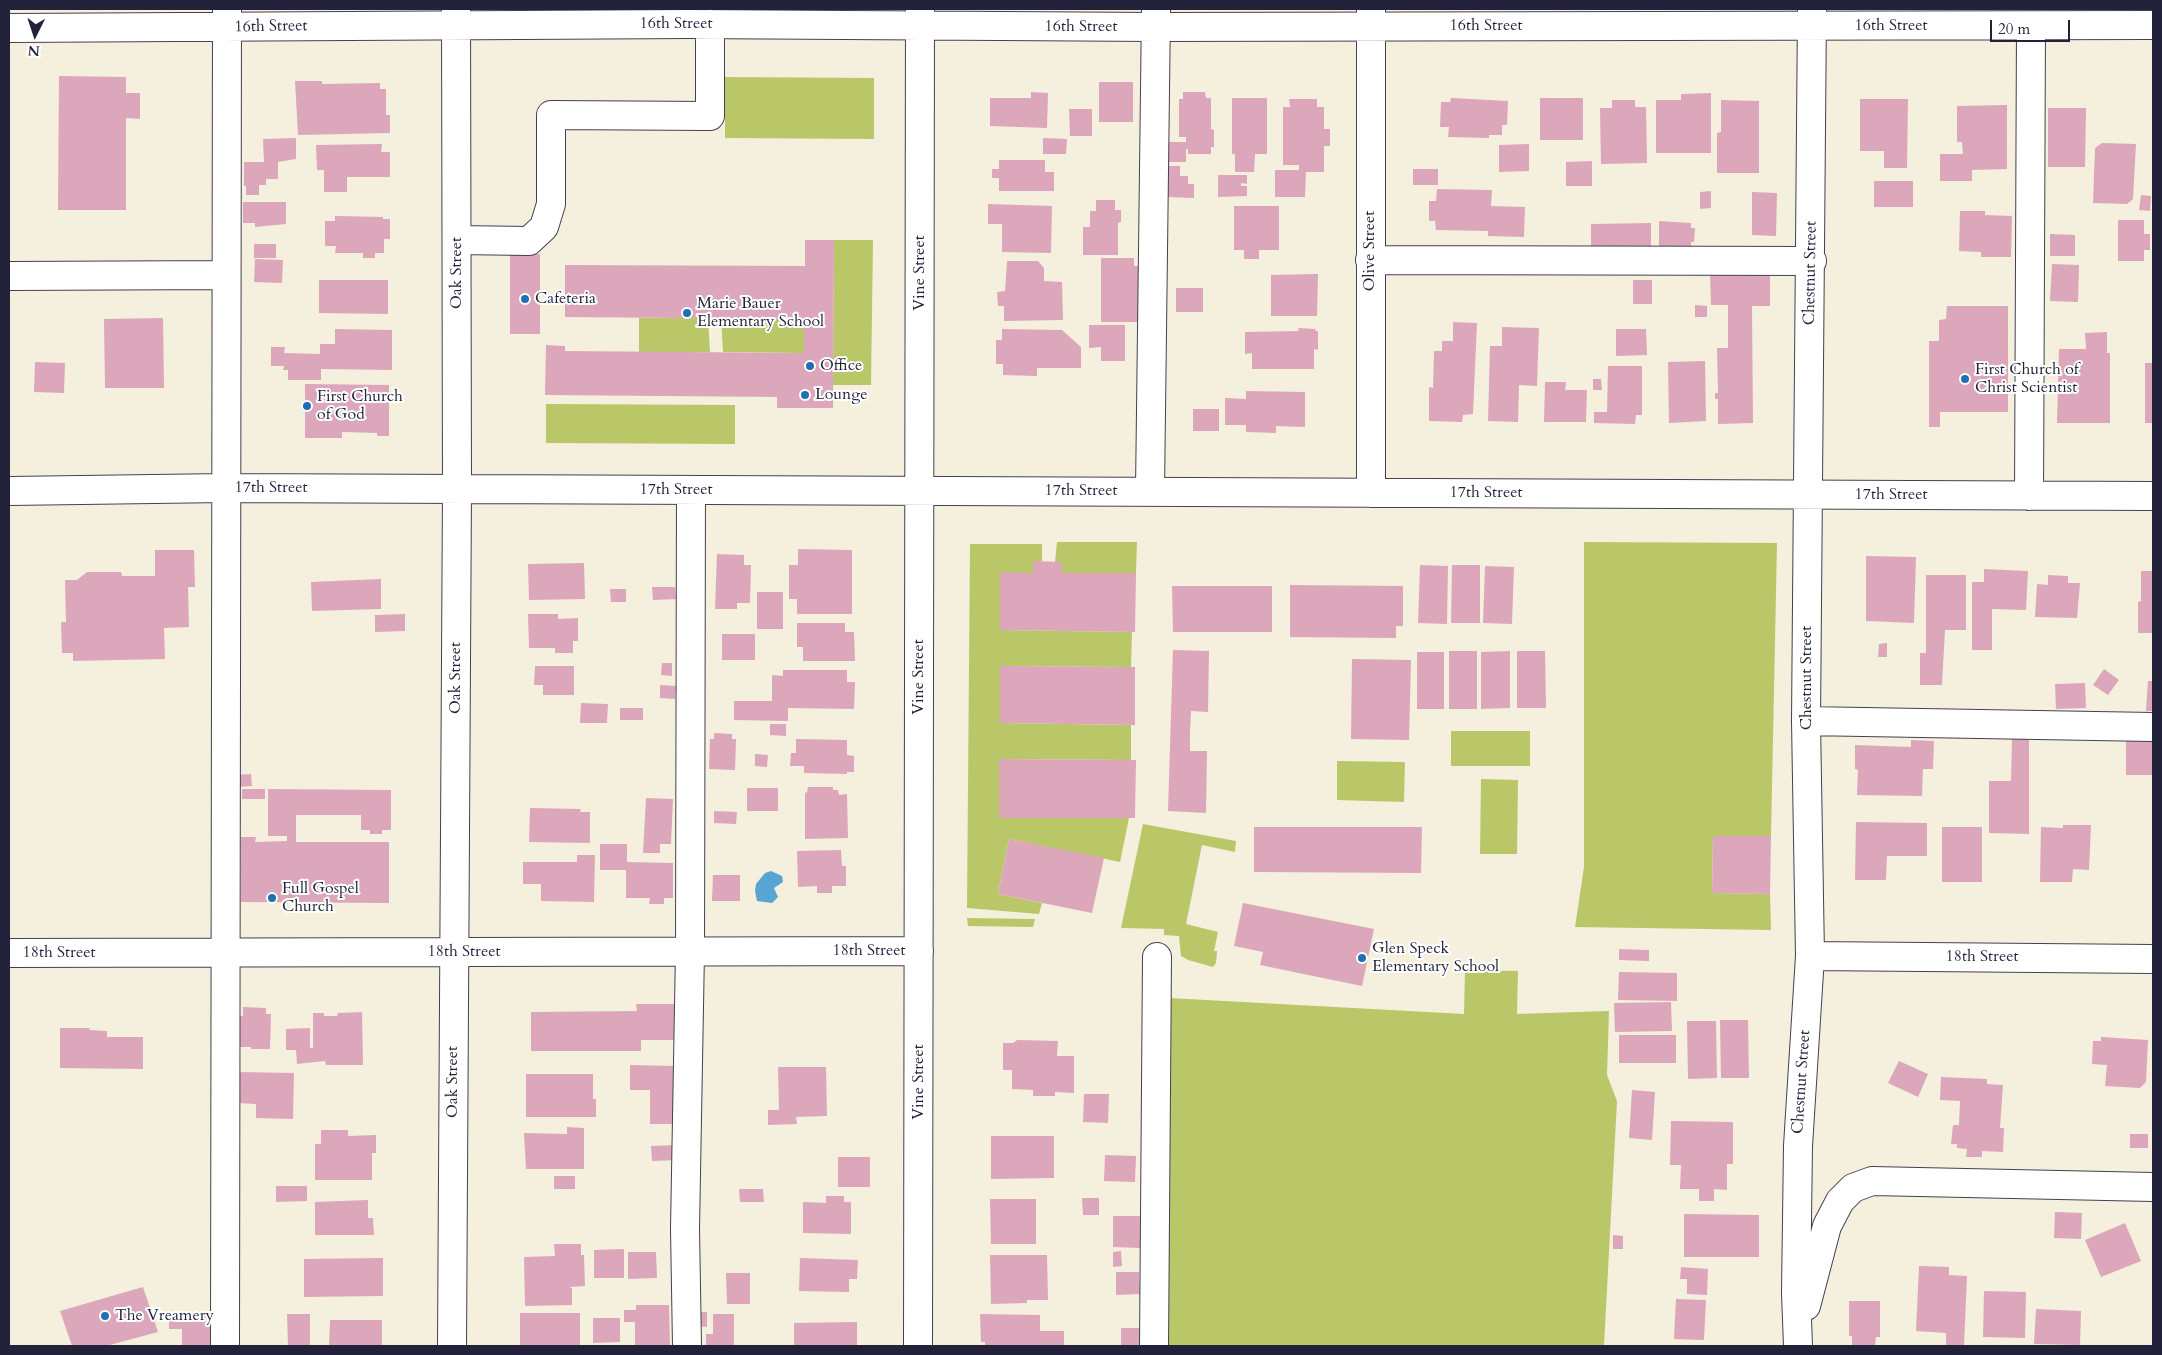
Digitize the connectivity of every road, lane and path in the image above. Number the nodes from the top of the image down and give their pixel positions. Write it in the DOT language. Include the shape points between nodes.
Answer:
graph roads {
  1 [pos="456,17"];
  2 [pos="920,17"];
  3 [pos="1812,17"];
  4 [pos="227,18"];
  5 [pos="1156,18"];
  6 [pos="1370,18"];
  7 [pos="88,19"];
  8 [pos="696,19"];
  9 [pos="2153,25"];
  10 [pos="2031,26"];
  11 [pos="9,28"];
  12 [pos="457,240"];
  13 [pos="1370,260"];
  14 [pos="1812,261"];
  15 [pos="226,275"];
  16 [pos="9,276"];
  17 [pos="226,488"];
  18 [pos="458,489"];
  19 [pos="691,490"];
  20 [pos="9,491"];
  21 [pos="919,491"];
  22 [pos="1150,491"];
  23 [pos="1371,493"];
  24 [pos="1809,495"];
  25 [pos="2029,496"];
  26 [pos="2153,496"];
  27 [pos="1806,722"];
  28 [pos="2153,727"];
  29 [pos="690,951"];
  30 [pos="919,951"];
  31 [pos="454,952"];
  32 [pos="9,954"];
  33 [pos="225,954"];
  34 [pos="1810,956"];
  35 [pos="1158,957"];
  36 [pos="2153,959"];
  37 [pos="2153,1186"];
  38 [pos="1798,1342"];
  39 [pos="225,1346"];
  40 [pos="452,1346"];
  41 [pos="687,1346"];
  42 [pos="918,1346"];
  43 [pos="1154,1346"];
  1 -- 4 [label="street, 16th Street"];
  1 -- 8 [label="street, 16th Street"];
  1 -- 12 [label="street, Oak Street"];
  2 -- 5 [label="street, 16th Street"];
  2 -- 8 [label="street, 16th Street"];
  2 -- 21 [label="street, Vine Street"];
  3 -- 6 [label="street, 16th Street"];
  3 -- 10 [label="street, 16th Street"];
  3 -- 14 [label="street, Chestnut Street"];
  4 -- 7 [label="street, 16th Street"];
  4 -- 15 [label="street"];
  5 -- 6 [label="street, 16th Street"];
  5 -- 22 [label="street"];
  6 -- 13 [label="street, Olive Street"];
  7 -- 11 [label="street, 16th Street"];
  8 -- 12 [label="street" via="710,116 551,115 551,204 544,227 529,241"];
  9 -- 10 [label="street, 16th Street"];
  10 -- 25 [label="street"];
  12 -- 18 [label="street, Oak Street"];
  13 -- 14 [label="street"];
  13 -- 23 [label="street, Olive Street"];
  14 -- 24 [label="street, Chestnut Street"];
  15 -- 16 [label="street"];
  15 -- 17 [label="street"];
  17 -- 18 [label="street, 17th Street"];
  17 -- 20 [label="street, 17th Street"];
  17 -- 33 [label="street"];
  18 -- 19 [label="street, 17th Street"];
  18 -- 31 [label="street, Oak Street"];
  19 -- 21 [label="street, 17th Street"];
  19 -- 29 [label="street"];
  21 -- 22 [label="street, 17th Street"];
  21 -- 30 [label="street, Vine Street"];
  22 -- 23 [label="street, 17th Street"];
  23 -- 24 [label="street, 17th Street"];
  24 -- 25 [label="street, 17th Street"];
  24 -- 27 [label="street, Chestnut Street"];
  25 -- 26 [label="street, 17th Street"];
  27 -- 28 [label="street"];
  27 -- 34 [label="street, Chestnut Street"];
  29 -- 30 [label="street, 18th Street"];
  29 -- 31 [label="street, 18th Street"];
  29 -- 41 [label="street" via="685,1229"];
  30 -- 42 [label="street, Vine Street"];
  31 -- 33 [label="street, 18th Street"];
  31 -- 40 [label="street, Oak Street"];
  32 -- 33 [label="street, 18th Street"];
  33 -- 39 [label="street"];
  34 -- 36 [label="street, 18th Street"];
  34 -- 38 [label="street, Chestnut Street" via="1798,1146"];
  35 -- 43 [label="street"];
  37 -- 38 [label="street" via="1872,1181 1853,1188 1840,1201 1827,1226"];
}
